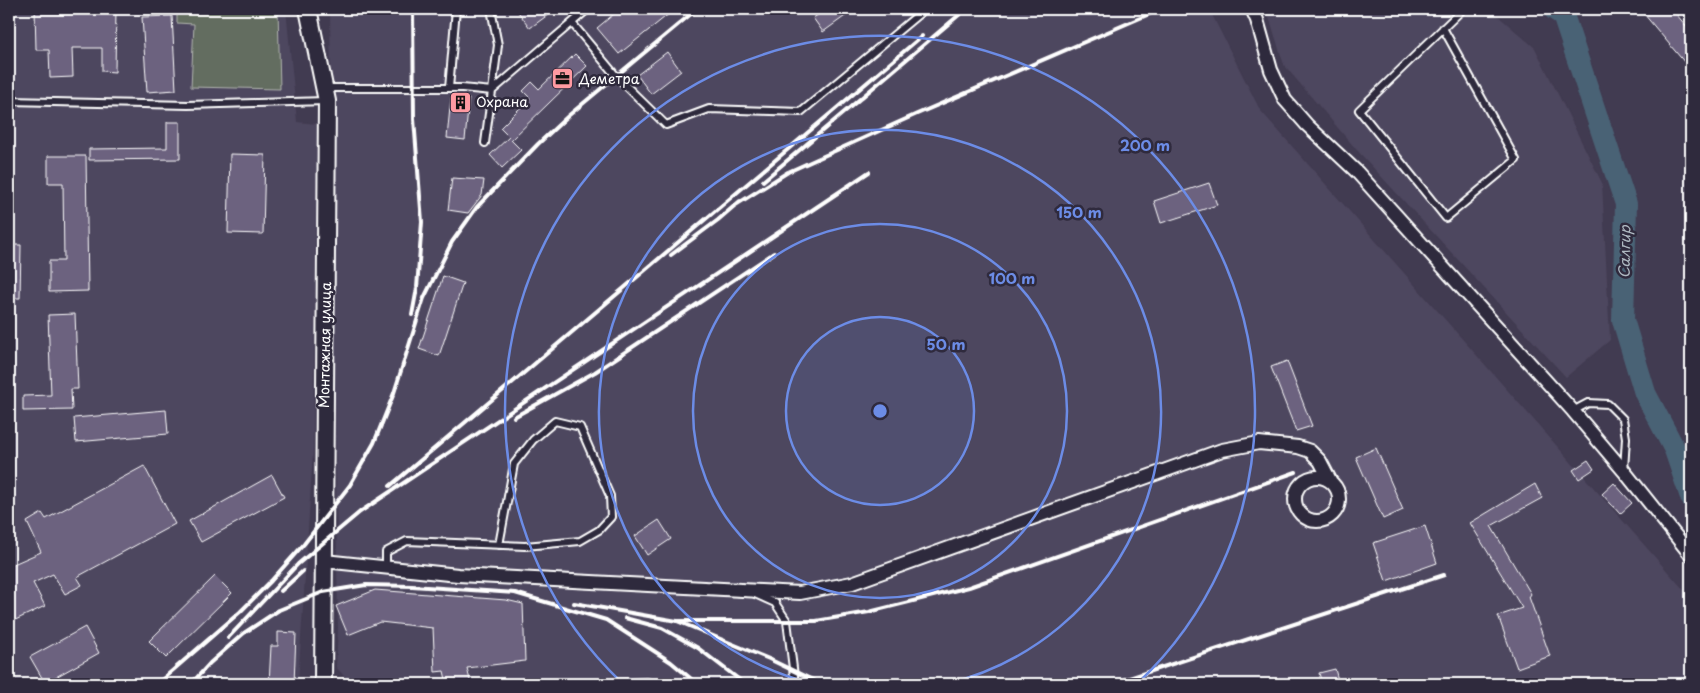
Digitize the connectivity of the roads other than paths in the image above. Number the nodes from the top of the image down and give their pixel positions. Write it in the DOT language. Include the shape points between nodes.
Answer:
graph roads {
  1 [pos="308,9"];
  2 [pos="456,9"];
  3 [pos="491,9"];
  4 [pos="588,9"];
  5 [pos="1252,9"];
  6 [pos="1463,9"];
  7 [pos="921,10"];
  8 [pos="572,23"];
  9 [pos="1443,28"];
  10 [pos="449,88"];
  11 [pos="492,91"];
  12 [pos="326,95"];
  13 [pos="9,101"];
  14 [pos="484,143"];
  15 [pos="1573,411"];
  16 [pos="1624,471"];
  17 [pos="1332,482"];
  18 [pos="499,545"];
  19 [pos="1691,555"];
  20 [pos="324,561"];
  21 [pos="386,568"];
  22 [pos="747,590"];
  23 [pos="323,684"];
  24 [pos="611,684"];
  25 [pos="655,684"];
  26 [pos="795,684"];
  1 -- 12 [label="street, Монтажная улица"];
  2 -- 10 [label="lane"];
  3 -- 11 [label="lane" via="498,45"];
  4 -- 8 [label="lane"];
  5 -- 15 [label="street" via="1271,70 1285,100 1357,172"];
  6 -- 9 [label="lane"];
  7 -- 8 [label="lane" via="801,112 709,109 666,125 616,76"];
  8 -- 11 [label="lane"];
  9 -- 9 [label="lane" via="1359,110 1446,218 1516,160"];
  10 -- 11 [label="lane"];
  10 -- 12 [label="lane"];
  11 -- 14 [label="lane"];
  12 -- 13 [label="lane" via="188,105"];
  12 -- 20 [label="street, Монтажная улица"];
  15 -- 16 [label="street"];
  15 -- 16 [label="lane" via="1588,403 1608,404 1623,419 1626,438"];
  16 -- 19 [label="street"];
  17 -- 22 [label="street" via="1310,451 1259,442 1222,450 852,583 800,593"];
  18 -- 18 [label="lane" via="580,541 599,530 611,516 610,496 580,427 555,421 533,440 514,464"];
  18 -- 21 [label="lane" via="407,541 386,552"];
  20 -- 21 [label="street"];
  20 -- 23 [label="street, Монтажная улица"];
  21 -- 22 [label="street" via="458,575"];
  22 -- 26 [label="lane" via="775,603 787,621"];
  24 -- 25 [label="lane"];
}
